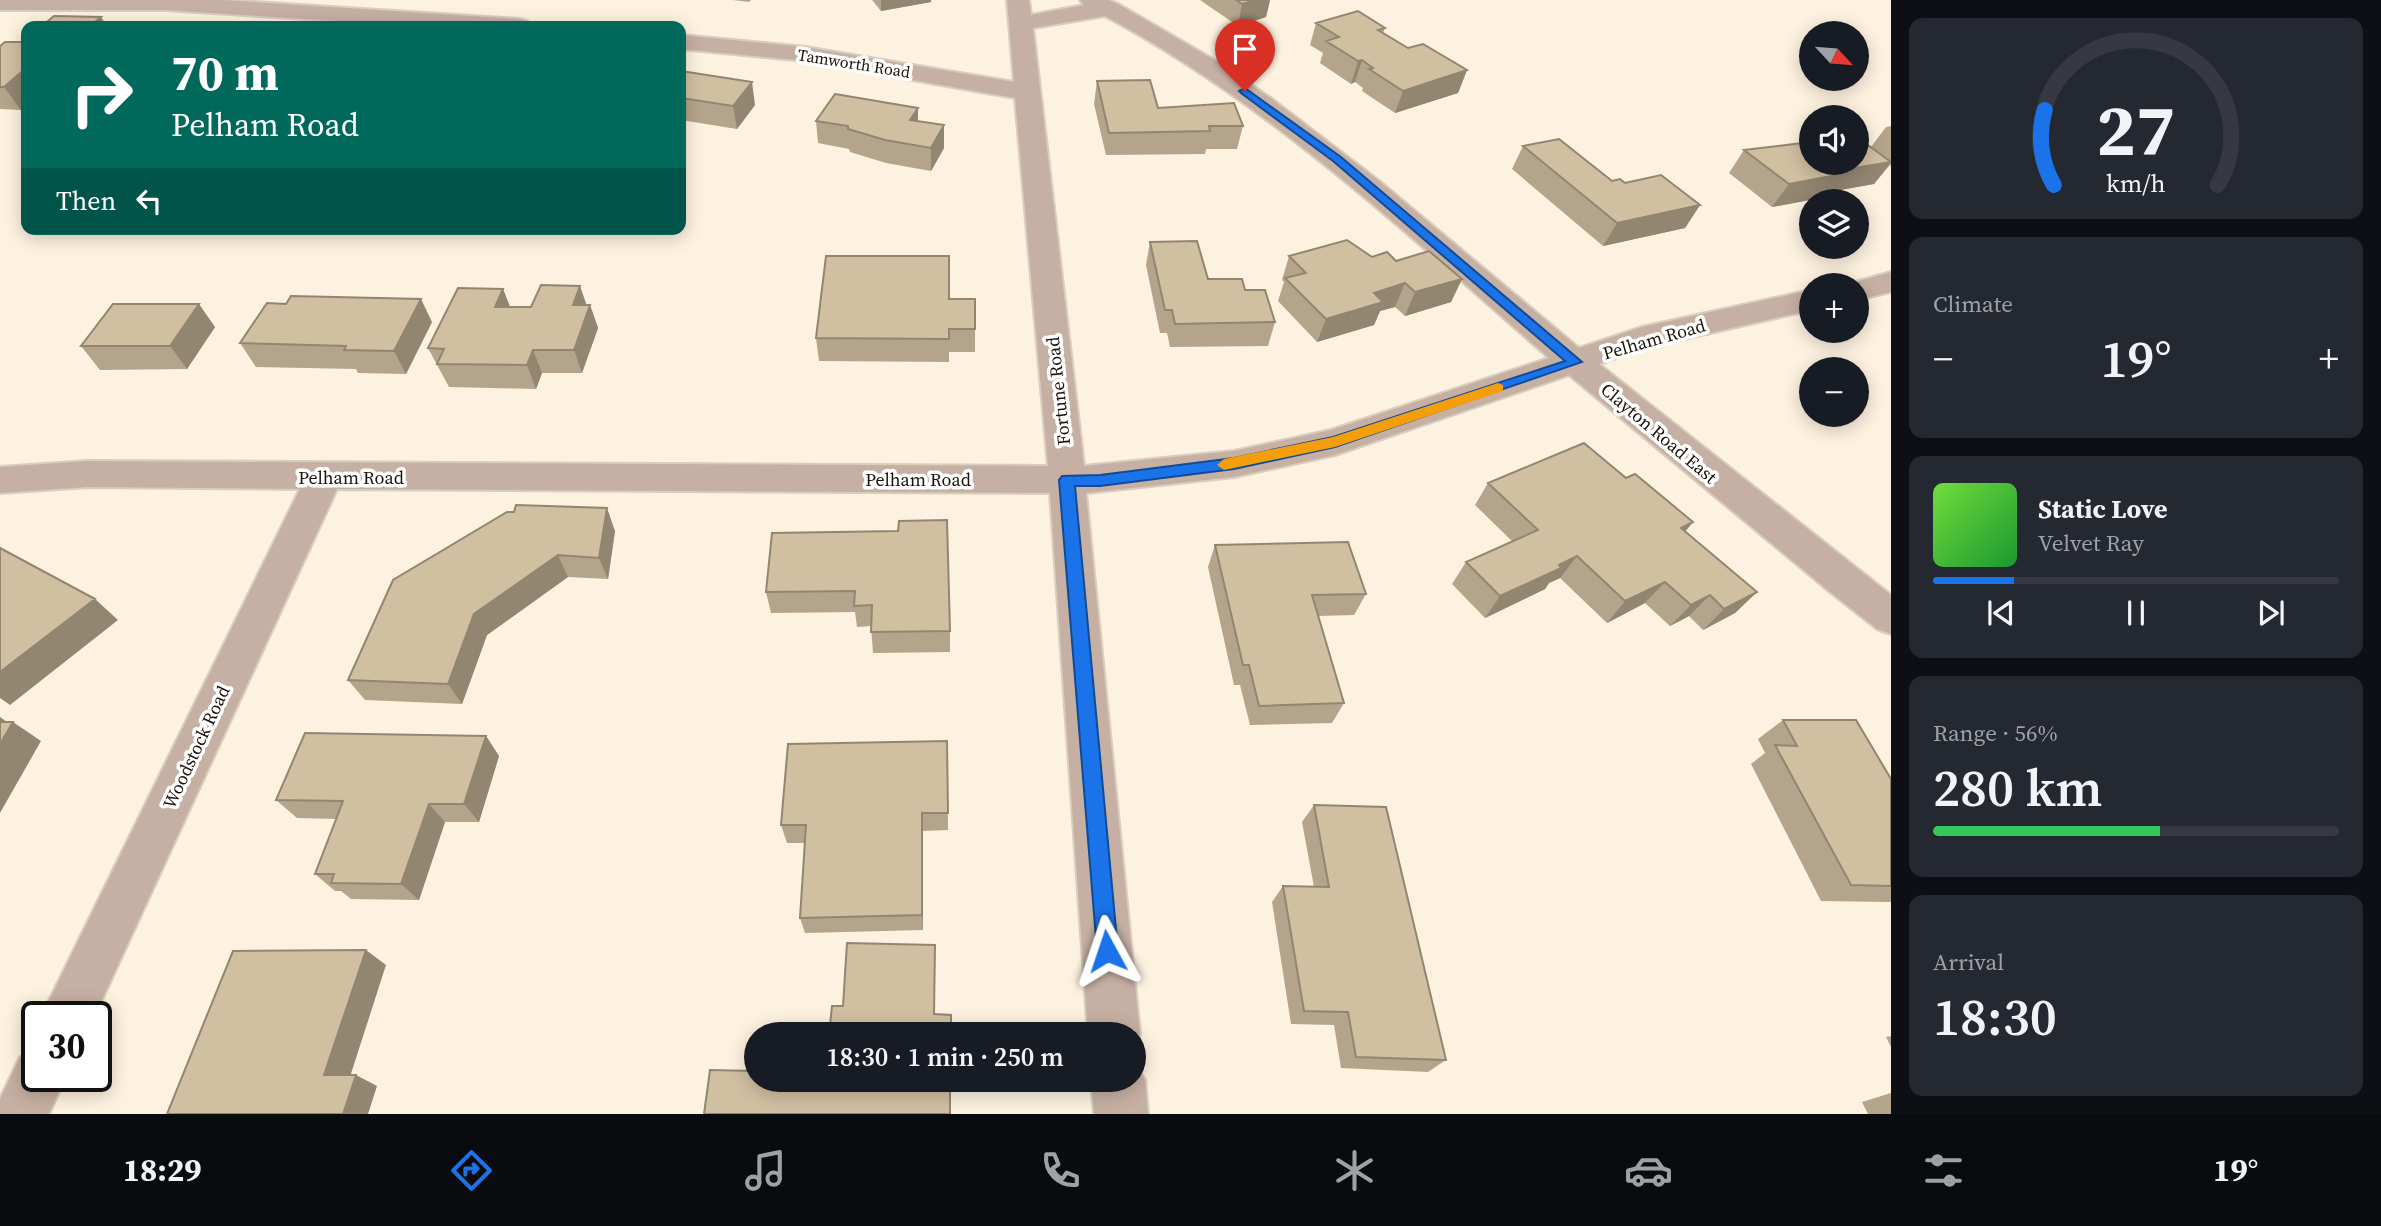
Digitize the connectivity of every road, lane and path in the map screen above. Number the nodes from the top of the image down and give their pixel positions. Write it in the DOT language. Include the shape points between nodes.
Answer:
graph roads {
  1 [pos="0,3"];
  2 [pos="1101,5"];
  3 [pos="1020,12"];
  4 [pos="442,21"];
  5 [pos="686,42"];
  6 [pos="1026,92"];
  7 [pos="1891,282"];
  8 [pos="1869,287"];
  9 [pos="1799,303"];
  10 [pos="1575,362"];
  11 [pos="324,477"];
  12 [pos="0,480"];
  13 [pos="1067,480"];
  14 [pos="1891,617"];
  15 [pos="75,1001"];
  16 [pos="1113,1022"];
  17 [pos="31,1092"];
  18 [pos="1119,1092"];
  19 [pos="21,1114"];
  20 [pos="1121,1114"];
  1 -- 4 [label="street" via="165,3"];
  2 -- 3 [label="street" via="1065,13"];
  2 -- 10 [label="street, Clayton Road East" via="1231,82 1337,159"];
  3 -- 6 [label="street, Fortune Road"];
  5 -- 6 [label="street, Tamworth Road" via="805,54"];
  6 -- 13 [label="street, Fortune Road"];
  7 -- 8 [label="street"];
  9 -- 10 [label="street, Pelham Road" via="1642,338"];
  10 -- 13 [label="street, Pelham Road" via="1335,442 1234,464 1100,481"];
  10 -- 14 [label="street, Clayton Road East" via="1727,490"];
  11 -- 12 [label="street, Pelham Road" via="88,474"];
  11 -- 13 [label="street, Pelham Road"];
  11 -- 15 [label="street, Woodstock Road"];
  13 -- 16 [label="street, Fortune Road"];
  17 -- 19 [label="street"];
  18 -- 20 [label="street"];
}
